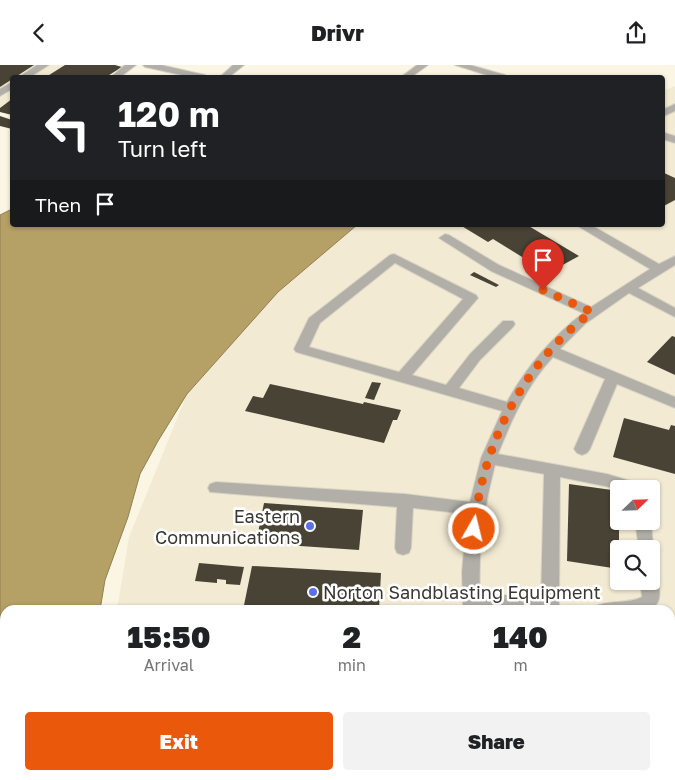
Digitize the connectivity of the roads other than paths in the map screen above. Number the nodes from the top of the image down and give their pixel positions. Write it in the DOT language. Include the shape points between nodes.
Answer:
graph roads {
  1 [pos="44,65"];
  2 [pos="131,65"];
  3 [pos="148,65"];
  4 [pos="239,65"];
  5 [pos="423,65"];
  6 [pos="460,65"];
  7 [pos="27,75"];
  8 [pos="117,75"];
  9 [pos="193,75"];
  10 [pos="226,75"];
  11 [pos="408,75"];
  12 [pos="495,75"];
  13 [pos="586,227"];
  14 [pos="444,238"];
  15 [pos="675,260"];
  16 [pos="659,269"];
  17 [pos="629,288"];
  18 [pos="592,312"];
  19 [pos="675,313"];
  20 [pos="508,324"];
  21 [pos="551,351"];
  22 [pos="402,377"];
  23 [pos="613,377"];
  24 [pos="450,390"];
  25 [pos="675,403"];
  26 [pos="511,408"];
  27 [pos="582,449"];
  28 [pos="489,458"];
  29 [pos="552,471"];
  30 [pos="610,481"];
  31 [pos="216,489"];
  32 [pos="405,500"];
  33 [pos="477,509"];
  34 [pos="403,548"];
  35 [pos="649,590"];
  36 [pos="472,605"];
  37 [pos="556,605"];
  38 [pos="643,605"];
  1 -- 7 [label="street"];
  2 -- 8 [label="street"];
  3 -- 9 [label="street"];
  4 -- 10 [label="street"];
  5 -- 11 [label="street"];
  6 -- 12 [label="street"];
  13 -- 16 [label="street"];
  14 -- 18 [label="street" via="495,268"];
  15 -- 16 [label="street"];
  16 -- 17 [label="street"];
  17 -- 18 [label="street"];
  17 -- 19 [label="street"];
  18 -- 21 [label="street"];
  20 -- 24 [label="street" via="475,357"];
  21 -- 23 [label="street"];
  21 -- 26 [label="street"];
  22 -- 22 [label="street" via="471,298 394,258 314,321 301,349"];
  22 -- 24 [label="street"];
  23 -- 25 [label="street"];
  23 -- 27 [label="street"];
  24 -- 26 [label="street"];
  26 -- 28 [label="street"];
  28 -- 29 [label="street"];
  28 -- 33 [label="street"];
  29 -- 30 [label="street"];
  29 -- 37 [label="street"];
  31 -- 32 [label="street"];
  32 -- 33 [label="street"];
  32 -- 34 [label="street"];
  33 -- 36 [label="street" via="471,556"];
  35 -- 38 [label="street" via="651,601"];
}
